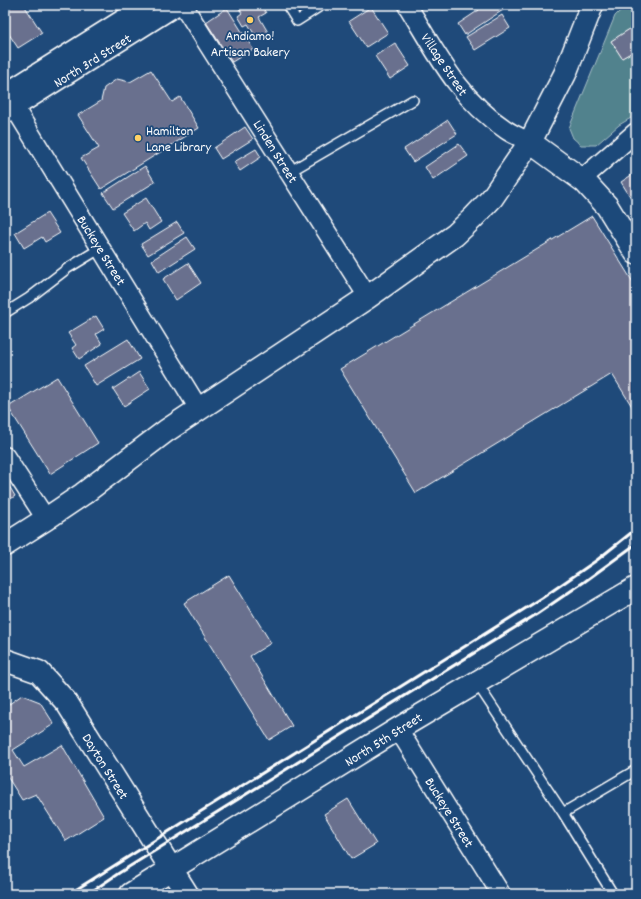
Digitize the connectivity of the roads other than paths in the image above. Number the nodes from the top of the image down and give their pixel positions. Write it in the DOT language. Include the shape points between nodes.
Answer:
graph roads {
  1 [pos="145,5"];
  2 [pos="178,5"];
  3 [pos="183,5"];
  4 [pos="287,5"];
  5 [pos="322,5"];
  6 [pos="407,5"];
  7 [pos="592,5"];
  8 [pos="5,92"];
  9 [pos="413,100"];
  10 [pos="10,111"];
  11 [pos="636,132"];
  12 [pos="530,142"];
  13 [pos="289,172"];
  14 [pos="582,179"];
  15 [pos="100,248"];
  16 [pos="636,253"];
  17 [pos="368,297"];
  18 [pos="5,312"];
  19 [pos="199,409"];
  20 [pos="5,456"];
  21 [pos="46,520"];
  22 [pos="5,545"];
  23 [pos="636,588"];
  24 [pos="5,660"];
  25 [pos="476,682"];
  26 [pos="398,729"];
  27 [pos="636,770"];
  28 [pos="563,813"];
  29 [pos="172,869"];
  30 [pos="131,894"];
  31 [pos="187,894"];
  32 [pos="501,894"];
  33 [pos="613,894"];
  1 -- 8 [label="street, North 3rd Street"];
  2 -- 10 [label="street, North 3rd Street"];
  3 -- 13 [label="street, Linden Street"];
  4 -- 5 [label="lane" via="297,21"];
  6 -- 12 [label="street, Village Street" via="453,79 468,97 482,112 506,130"];
  7 -- 12 [label="main road" via="565,74"];
  8 -- 10 [label="street, Buckeye Street"];
  9 -- 13 [label="lane"];
  10 -- 15 [label="street, Buckeye Street"];
  11 -- 14 [label="street"];
  12 -- 14 [label="main road"];
  12 -- 17 [label="main road" via="492,198 473,218"];
  13 -- 17 [label="street, Linden Street"];
  14 -- 16 [label="main road" via="607,206"];
  15 -- 18 [label="lane"];
  15 -- 19 [label="street, Buckeye Street"];
  17 -- 19 [label="main road"];
  19 -- 21 [label="main road"];
  20 -- 21 [label="street"];
  21 -- 22 [label="main road"];
  23 -- 25 [label="main road, North 5th Street"];
  24 -- 29 [label="main road, Dayton Street" via="39,672 67,703"];
  25 -- 26 [label="main road, North 5th Street"];
  25 -- 28 [label="lane"];
  26 -- 29 [label="main road, North 5th Street"];
  26 -- 32 [label="street, Buckeye Street"];
  27 -- 28 [label="lane"];
  28 -- 33 [label="lane"];
  29 -- 30 [label="main road, North 5th Street"];
  29 -- 31 [label="main road, Dayton Street"];
}
